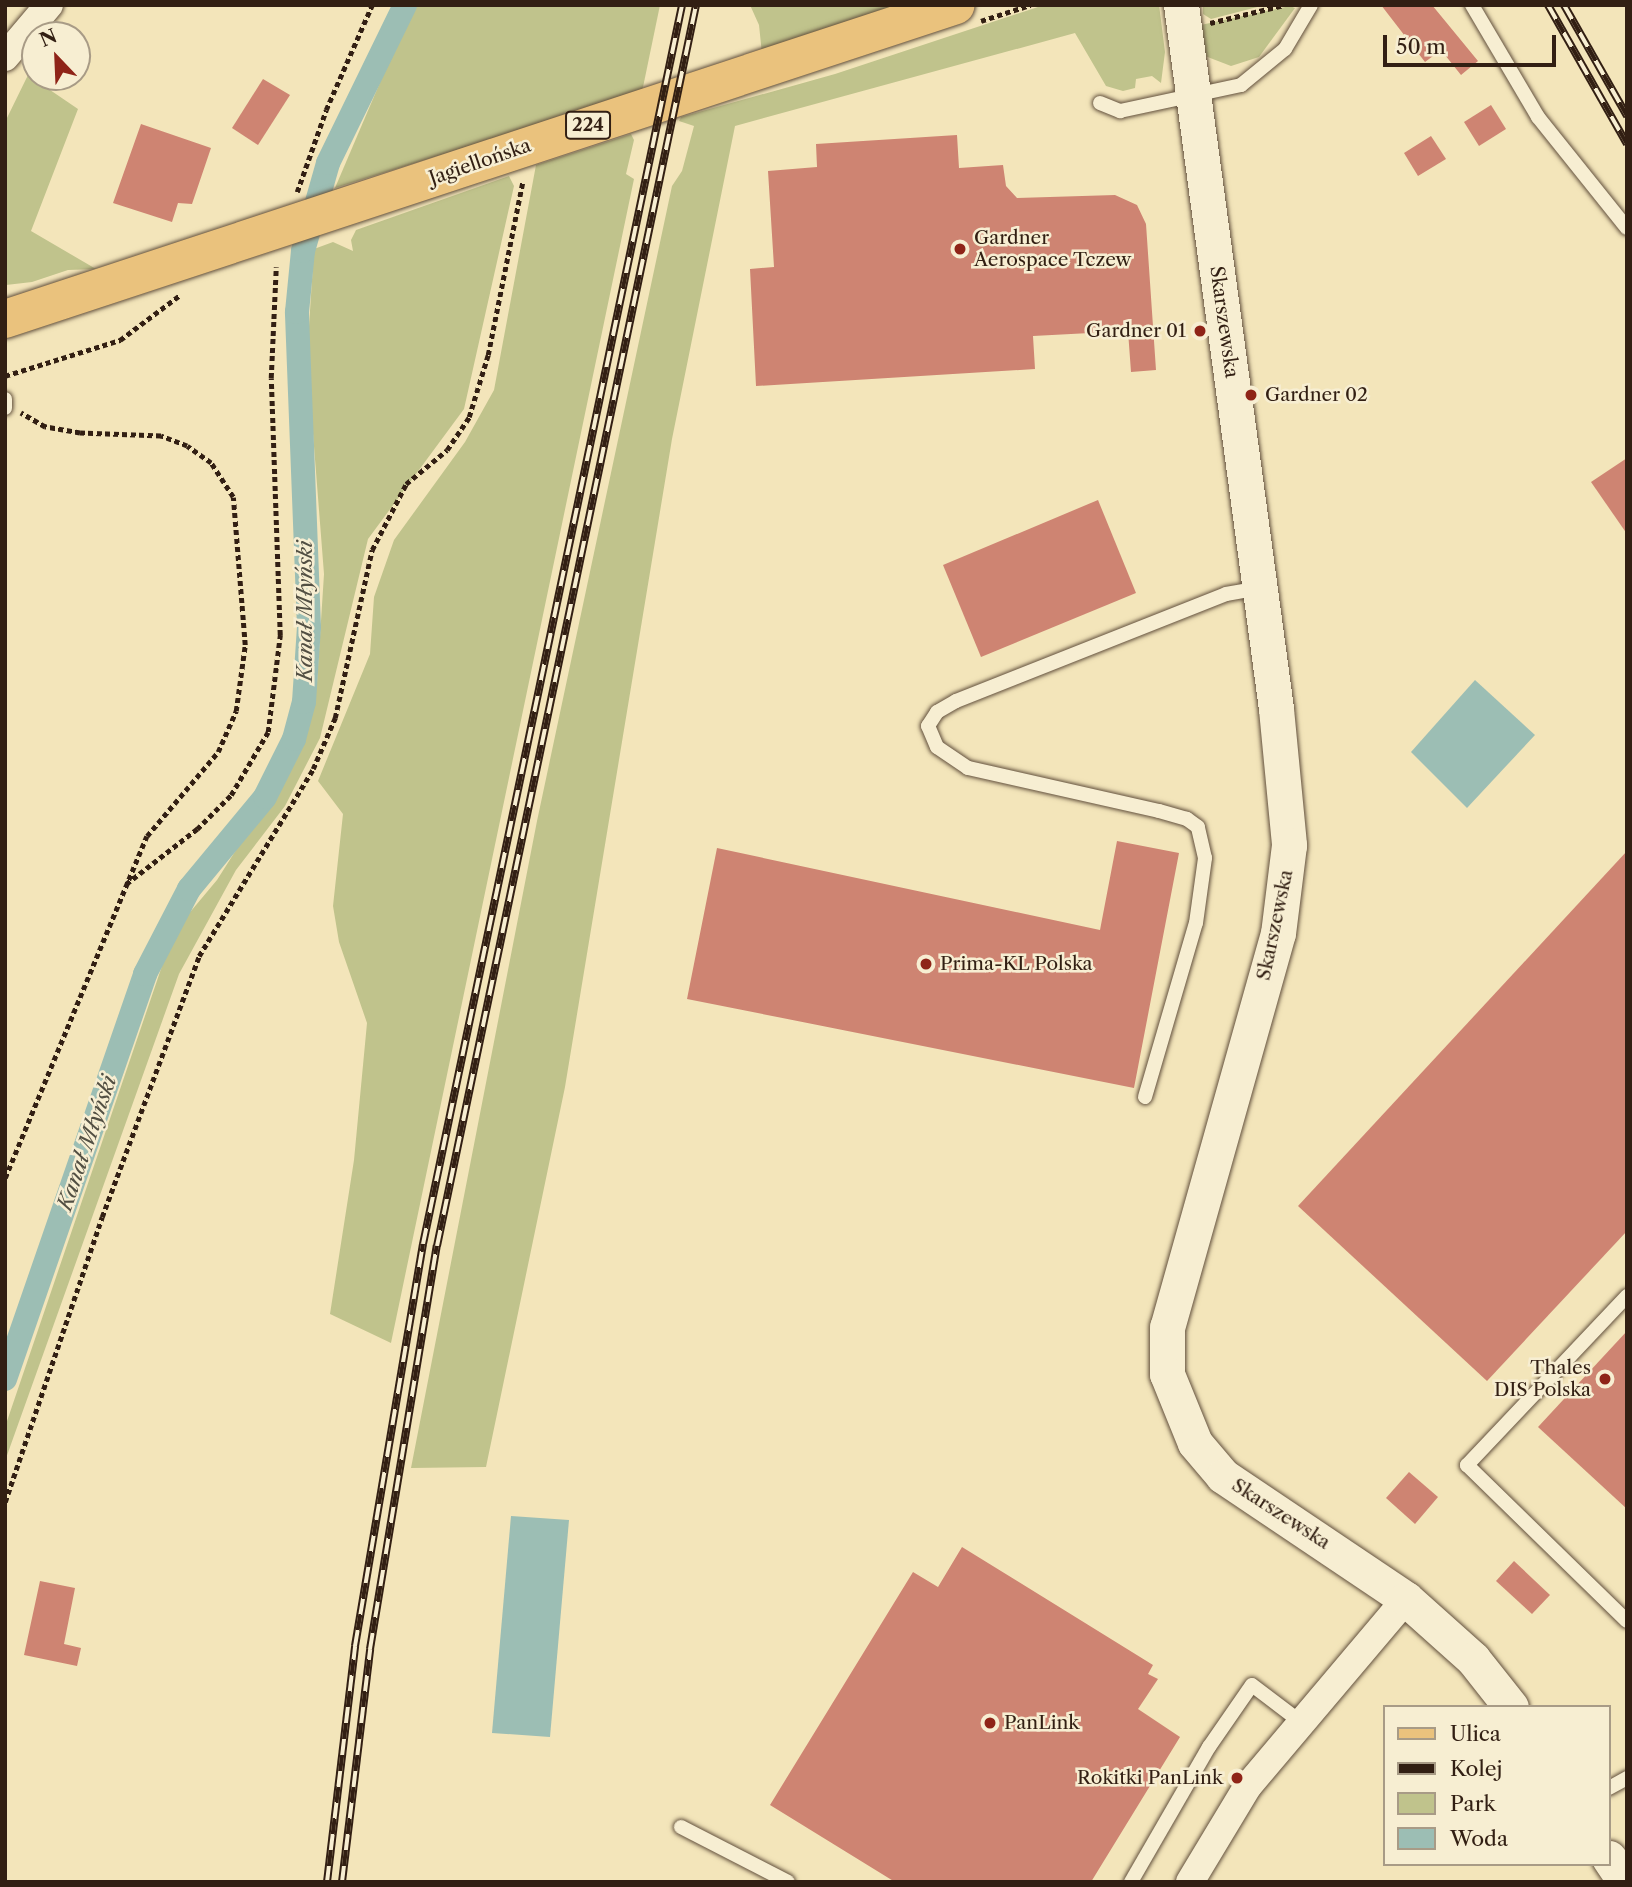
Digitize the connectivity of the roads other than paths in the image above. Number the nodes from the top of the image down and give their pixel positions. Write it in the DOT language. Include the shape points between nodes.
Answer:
graph roads {
  1 [pos="49,5"];
  2 [pos="956,5"];
  3 [pos="1311,5"];
  4 [pos="1472,5"];
  5 [pos="1193,13"];
  6 [pos="5,57"];
  7 [pos="1194,98"];
  8 [pos="1100,103"];
  9 [pos="1627,228"];
  10 [pos="5,319"];
  11 [pos="1259,588"];
  12 [pos="1145,1097"];
  13 [pos="1627,1296"];
  14 [pos="1406,1599"];
  15 [pos="1627,1621"];
  16 [pos="1509,1705"];
  17 [pos="1302,1723"];
  18 [pos="1627,1778"];
  19 [pos="1611,1787"];
  20 [pos="681,1827"];
  21 [pos="1611,1861"];
  22 [pos="788,1882"];
  23 [pos="1131,1882"];
  24 [pos="1191,1882"];
  25 [pos="1625,1882"];
  1 -- 6 [label="street"];
  2 -- 10 [label="main road, Jagiellońska / 224" via="344,207 287,214"];
  3 -- 7 [label="lane" via="1271,65 1241,85"];
  4 -- 9 [label="lane" via="1538,117"];
  5 -- 7 [label="street, Skarszewska"];
  7 -- 8 [label="lane" via="1120,111"];
  7 -- 11 [label="street, Skarszewska"];
  11 -- 12 [label="lane" via="1226,594 956,701 937,712 928,726 937,747 968,768 1159,811 1198,827 1205,858 1196,923"];
  11 -- 14 [label="street, Skarszewska" via="1287,797 1288,881 1278,933 1183,1260 1167,1327 1167,1374 1195,1443 1223,1476"];
  13 -- 15 [label="lane" via="1467,1465"];
  14 -- 16 [label="street, Skarszewska" via="1473,1658"];
  14 -- 17 [label="street"];
  17 -- 23 [label="lane" via="1252,1685 1209,1747"];
  17 -- 24 [label="street" via="1224,1820"];
  18 -- 19 [label="lane"];
  20 -- 22 [label="lane"];
  21 -- 25 [label="street"];
}
